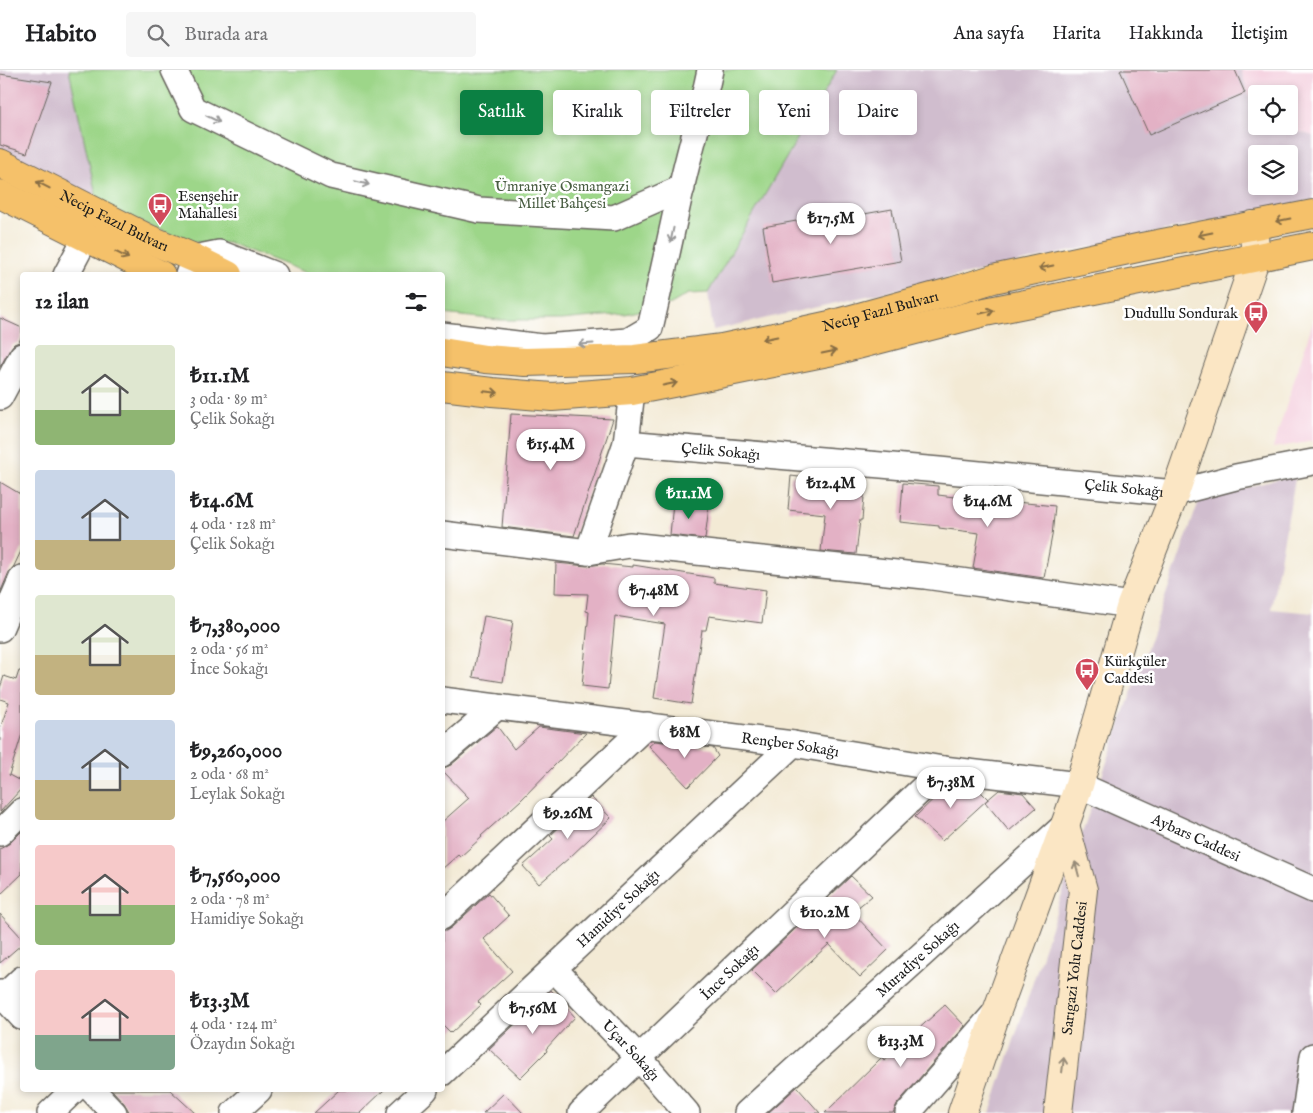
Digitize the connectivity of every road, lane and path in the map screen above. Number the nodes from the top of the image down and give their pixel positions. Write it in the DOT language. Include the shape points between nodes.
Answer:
graph roads {
  1 [pos="174,70"];
  2 [pos="710,70"];
  3 [pos="0,163"];
  4 [pos="682,188"];
  5 [pos="0,194"];
  6 [pos="1313,214"];
  7 [pos="1253,225"];
  8 [pos="86,237"];
  9 [pos="1313,246"];
  10 [pos="1256,257"];
  11 [pos="191,267"];
  12 [pos="68,272"];
  13 [pos="154,272"];
  14 [pos="214,272"];
  15 [pos="267,272"];
  16 [pos="445,335"];
  17 [pos="445,352"];
  18 [pos="20,360"];
  19 [pos="445,386"];
  20 [pos="632,391"];
  21 [pos="0,397"];
  22 [pos="626,443"];
  23 [pos="1313,462"];
  24 [pos="1175,493"];
  25 [pos="445,534"];
  26 [pos="588,552"];
  27 [pos="20,583"];
  28 [pos="1131,605"];
  29 [pos="0,629"];
  30 [pos="445,700"];
  31 [pos="497,707"];
  32 [pos="646,725"];
  33 [pos="793,744"];
  34 [pos="445,751"];
  35 [pos="943,768"];
  36 [pos="1078,785"];
  37 [pos="20,813"];
  38 [pos="1065,825"];
  39 [pos="0,833"];
  40 [pos="1313,890"];
  41 [pos="445,914"];
  42 [pos="554,969"];
  43 [pos="20,981"];
  44 [pos="1,997"];
  45 [pos="997,1011"];
  46 [pos="20,1015"];
  47 [pos="1313,1056"];
  48 [pos="639,1058"];
  49 [pos="445,1070"];
  50 [pos="72,1092"];
  51 [pos="94,1092"];
  52 [pos="256,1092"];
  53 [pos="423,1092"];
  54 [pos="50,1113"];
  55 [pos="114,1113"];
  56 [pos="234,1113"];
  57 [pos="400,1113"];
  58 [pos="581,1113"];
  59 [pos="687,1113"];
  60 [pos="747,1113"];
  61 [pos="908,1113"];
  62 [pos="962,1113"];
  63 [pos="1058,1113"];
  64 [pos="1305,1113"];
  1 -- 4 [label="street, one-way" via="193,109 331,176 479,210 614,218"];
  2 -- 4 [label="street"];
  11 -- 3 [label="main road, Necip Fazıl Bulvarı, one-way" via="149,239"];
  4 -- 16 [label="street, one-way" via="650,328 628,341 542,347"];
  5 -- 8 [label="main road, Necip Fazıl Bulvarı"];
  6 -- 7 [label="main road, Necip Fazıl Bulvarı, one-way"];
  7 -- 10 [label="main road"];
  7 -- 17 [label="main road, Necip Fazıl Bulvarı, one-way" via="993,279 830,325 722,348 636,359 525,362"];
  8 -- 12 [label="street"];
  8 -- 13 [label="main road, Necip Fazıl Bulvarı, one-way"];
  9 -- 10 [label="main road, Necip Fazıl Bulvarı"];
  20 -- 10 [label="main road, Necip Fazıl Bulvarı, one-way" via="838,350 985,312"];
  10 -- 24 [label="main road"];
  11 -- 14 [label="main road, Necip Fazıl Bulvarı"];
  11 -- 15 [label="street" via="219,253"];
  18 -- 21 [label="street"];
  19 -- 20 [label="main road, Necip Fazıl Bulvarı, one-way" via="552,397"];
  20 -- 22 [label="street"];
  22 -- 24 [label="street, Çelik Sokağı"];
  22 -- 26 [label="street"];
  23 -- 24 [label="street"];
  24 -- 28 [label="main road"];
  25 -- 26 [label="street"];
  26 -- 28 [label="street" via="629,545 925,576"];
  27 -- 29 [label="street"];
  28 -- 36 [label="main road"];
  30 -- 31 [label="street, Rençber Sokağı"];
  31 -- 32 [label="street, Rençber Sokağı"];
  31 -- 34 [label="street"];
  32 -- 33 [label="street, Rençber Sokağı"];
  32 -- 41 [label="street"];
  33 -- 35 [label="street, Rençber Sokağı"];
  33 -- 42 [label="street, Hamidiye Sokağı"];
  35 -- 36 [label="street, Rençber Sokağı"];
  35 -- 48 [label="street, İnce Sokağı"];
  36 -- 38 [label="main road"];
  36 -- 40 [label="street, Aybars Caddesi"];
  37 -- 39 [label="street"];
  38 -- 45 [label="main road"];
  38 -- 60 [label="street, Muradiye Sokağı"];
  63 -- 38 [label="main road, Sarıgazi Yolu Caddesi, one-way" via="1083,890"];
  42 -- 48 [label="street, Uçar Sokağı"];
  42 -- 49 [label="street, Hamidiye Sokağı"];
  43 -- 44 [label="street"];
  44 -- 46 [label="street"];
  45 -- 61 [label="street"];
  45 -- 62 [label="main road"];
  47 -- 64 [label="street"];
  48 -- 58 [label="street, İnce Sokağı"];
  48 -- 59 [label="street, Uçar Sokağı"];
  50 -- 54 [label="street"];
  51 -- 55 [label="street"];
  52 -- 56 [label="street"];
  53 -- 57 [label="street"];
}
